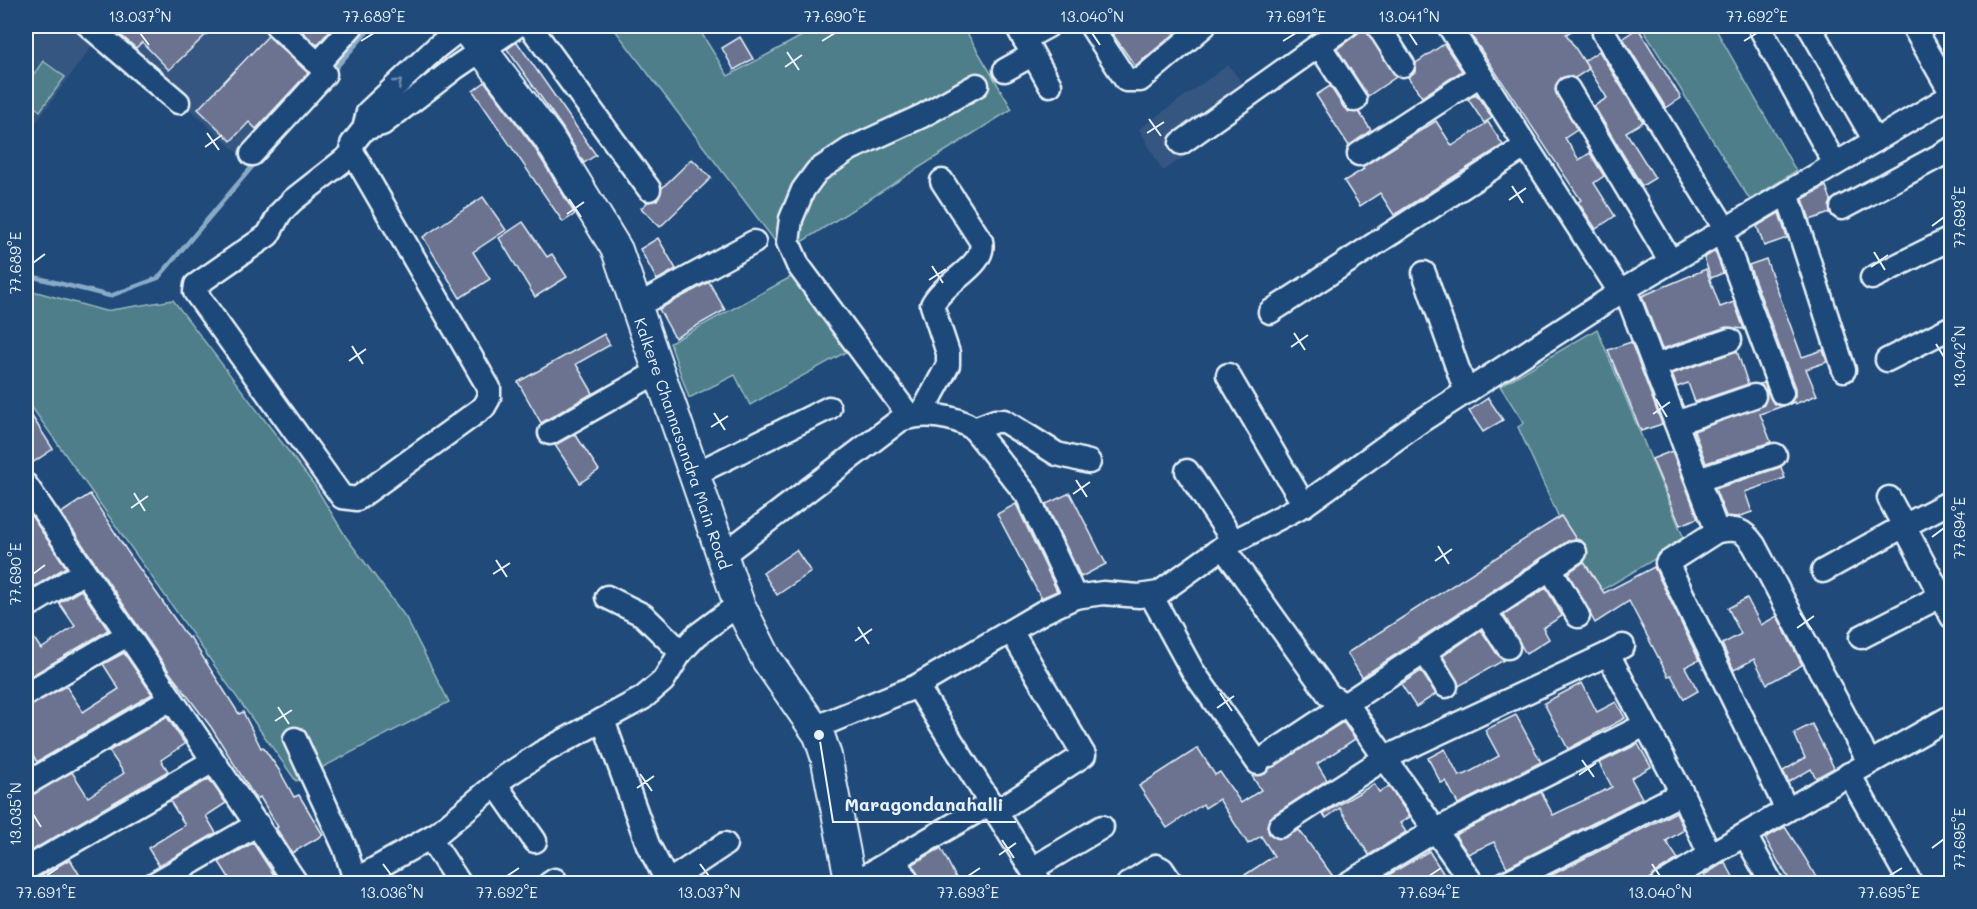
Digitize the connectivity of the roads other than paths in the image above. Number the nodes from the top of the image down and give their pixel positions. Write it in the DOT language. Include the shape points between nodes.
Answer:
graph roads {
  1 [pos="89,26"];
  2 [pos="277,26"];
  3 [pos="352,26"];
  4 [pos="517,26"];
  5 [pos="530,26"];
  6 [pos="1048,26"];
  7 [pos="1091,26"];
  8 [pos="1204,26"];
  9 [pos="1346,26"];
  10 [pos="1378,26"];
  11 [pos="1449,26"];
  12 [pos="1760,26"];
  13 [pos="1809,26"];
  14 [pos="1913,26"];
  15 [pos="470,33"];
  16 [pos="1604,33"];
  17 [pos="1024,40"];
  18 [pos="1319,45"];
  19 [pos="318,64"];
  20 [pos="1403,65"];
  21 [pos="1005,70"];
  22 [pos="1480,75"];
  23 [pos="977,85"];
  24 [pos="1050,85"];
  25 [pos="1568,89"];
  26 [pos="1952,95"];
  27 [pos="1355,100"];
  28 [pos="178,102"];
  29 [pos="1875,141"];
  30 [pos="1181,143"];
  31 [pos="1526,146"];
  32 [pos="1952,149"];
  33 [pos="353,153"];
  34 [pos="252,154"];
  35 [pos="1359,154"];
  36 [pos="1835,164"];
  37 [pos="942,182"];
  38 [pos="649,189"];
  39 [pos="1787,193"];
  40 [pos="1842,208"];
  41 [pos="1724,231"];
  42 [pos="1952,238"];
  43 [pos="754,242"];
  44 [pos="1671,262"];
  45 [pos="1424,273"];
  46 [pos="1872,278"];
  47 [pos="1622,291"];
  48 [pos="637,306"];
  49 [pos="1269,312"];
  50 [pos="1952,327"];
  51 [pos="1730,340"];
  52 [pos="1887,360"];
  53 [pos="1654,366"];
  54 [pos="1844,370"];
  55 [pos="659,371"];
  56 [pos="1228,375"];
  57 [pos="1466,392"];
  58 [pos="1782,393"];
  59 [pos="1754,396"];
  60 [pos="829,408"];
  61 [pos="916,416"];
  62 [pos="1676,423"];
  63 [pos="974,429"];
  64 [pos="550,433"];
  65 [pos="1775,454"];
  66 [pos="1089,462"];
  67 [pos="1187,471"];
  68 [pos="693,475"];
  69 [pos="1698,480"];
  70 [pos="26,485"];
  71 [pos="1889,498"];
  72 [pos="1952,501"];
  73 [pos="1304,505"];
  74 [pos="34,515"];
  75 [pos="1904,526"];
  76 [pos="1717,531"];
  77 [pos="1228,545"];
  78 [pos="1575,552"];
  79 [pos="723,555"];
  80 [pos="1550,568"];
  81 [pos="1823,571"];
  82 [pos="84,572"];
  83 [pos="1942,590"];
  84 [pos="1151,595"];
  85 [pos="607,597"];
  86 [pos="1075,597"];
  87 [pos="739,604"];
  88 [pos="26,607"];
  89 [pos="1485,611"];
  90 [pos="1578,616"];
  91 [pos="1952,617"];
  92 [pos="1011,631"];
  93 [pos="127,635"];
  94 [pos="1861,637"];
  95 [pos="1508,646"];
  96 [pos="681,652"];
  97 [pos="1425,652"];
  98 [pos="917,686"];
  99 [pos="1446,686"];
  100 [pos="26,694"];
  101 [pos="171,699"];
  102 [pos="1345,705"];
  103 [pos="1952,716"];
  104 [pos="603,720"];
  105 [pos="1645,725"];
  106 [pos="814,728"];
  107 [pos="295,739"];
  108 [pos="1385,758"];
  109 [pos="213,761"];
  110 [pos="1869,762"];
  111 [pos="1849,774"];
  112 [pos="26,784"];
  113 [pos="496,785"];
  114 [pos="1682,793"];
  115 [pos="993,807"];
  116 [pos="1787,810"];
  117 [pos="258,824"];
  118 [pos="1281,826"];
  119 [pos="1102,827"];
  120 [pos="1436,830"];
  121 [pos="1745,835"];
  122 [pos="430,838"];
  123 [pos="535,841"];
  124 [pos="725,844"];
  125 [pos="1710,855"];
  126 [pos="894,859"];
  127 [pos="26,869"];
  128 [pos="1036,876"];
  129 [pos="352,882"];
  130 [pos="668,883"];
  131 [pos="154,884"];
  132 [pos="297,884"];
  133 [pos="460,884"];
  134 [pos="851,884"];
  135 [pos="909,884"];
  136 [pos="1128,884"];
  137 [pos="1172,884"];
  138 [pos="1347,884"];
  139 [pos="1473,884"];
  140 [pos="1503,884"];
  141 [pos="1662,884"];
  142 [pos="1772,884"];
  143 [pos="1911,884"];
  1 -- 28 [label="street"];
  2 -- 19 [label="street"];
  3 -- 19 [label="street"];
  4 -- 15 [label="street"];
  5 -- 38 [label="street"];
  6 -- 17 [label="street"];
  7 -- 8 [label="street" via="1126,80 1132,82 1140,80"];
  9 -- 18 [label="street"];
  10 -- 20 [label="street"];
  11 -- 22 [label="street"];
  12 -- 36 [label="street"];
  13 -- 29 [label="street"];
  14 -- 26 [label="street"];
  15 -- 33 [label="street" via="437,47 368,112 364,129 352,144"];
  15 -- 48 [label="main road, Kalkere Channasandra Main Road" via="548,136 617,250"];
  16 -- 41 [label="street"];
  17 -- 21 [label="street"];
  17 -- 24 [label="street"];
  18 -- 27 [label="street"];
  18 -- 30 [label="street"];
  19 -- 34 [label="street" via="325,75"];
  22 -- 31 [label="street"];
  22 -- 35 [label="street"];
  23 -- 61 [label="street" via="850,149 817,171 803,190 791,219 788,242 798,265"];
  25 -- 44 [label="street"];
  26 -- 29 [label="street"];
  29 -- 36 [label="street"];
  31 -- 47 [label="street"];
  31 -- 49 [label="street"];
  32 -- 40 [label="street"];
  33 -- 33 [label="street" via="286,206 268,235 196,285 195,292 342,497 351,500 484,407 489,398 489,388"];
  36 -- 39 [label="street"];
  37 -- 61 [label="street" via="981,241 983,251 979,260 948,285 932,305 948,353 948,365"];
  39 -- 41 [label="street"];
  39 -- 54 [label="street"];
  41 -- 44 [label="street"];
  41 -- 58 [label="street"];
  42 -- 46 [label="street"];
  43 -- 48 [label="street"];
  44 -- 47 [label="street"];
  45 -- 57 [label="street"];
  47 -- 53 [label="street"];
  47 -- 57 [label="street"];
  48 -- 55 [label="main road, Kalkere Channasandra Main Road"];
  50 -- 52 [label="street"];
  51 -- 53 [label="street"];
  53 -- 62 [label="street"];
  55 -- 64 [label="street"];
  55 -- 68 [label="main road, Kalkere Channasandra Main Road"];
  56 -- 73 [label="street"];
  57 -- 73 [label="street"];
  59 -- 62 [label="street"];
  60 -- 68 [label="street"];
  61 -- 63 [label="street" via="963,421"];
  61 -- 79 [label="street" via="900,420"];
  62 -- 69 [label="street"];
  63 -- 66 [label="street" via="1004,421 1057,454"];
  63 -- 86 [label="street" via="1027,495"];
  65 -- 69 [label="street"];
  67 -- 77 [label="street"];
  68 -- 79 [label="main road, Kalkere Channasandra Main Road"];
  69 -- 76 [label="street"];
  70 -- 74 [label="street"];
  71 -- 75 [label="street"];
  72 -- 75 [label="street"];
  73 -- 77 [label="street"];
  74 -- 82 [label="street"];
  75 -- 81 [label="street"];
  75 -- 83 [label="street"];
  76 -- 110 [label="street" via="1744,531 1754,545"];
  76 -- 116 [label="street" via="1667,563"];
  77 -- 84 [label="street"];
  77 -- 102 [label="street" via="1329,695"];
  78 -- 80 [label="street"];
  79 -- 87 [label="main road, Kalkere Channasandra Main Road"];
  80 -- 89 [label="street"];
  80 -- 90 [label="street"];
  82 -- 88 [label="street"];
  82 -- 93 [label="street"];
  83 -- 91 [label="street"];
  83 -- 94 [label="street"];
  84 -- 86 [label="street" via="1103,593"];
  84 -- 102 [label="street" via="1192,670 1263,759"];
  85 -- 96 [label="street" via="643,615"];
  86 -- 92 [label="street"];
  87 -- 96 [label="street"];
  87 -- 106 [label="main road, Kalkere Channasandra Main Road" via="767,660"];
  89 -- 95 [label="street"];
  89 -- 97 [label="street"];
  92 -- 98 [label="street"];
  92 -- 115 [label="street" via="1084,755"];
  93 -- 100 [label="street"];
  93 -- 101 [label="street"];
  96 -- 104 [label="street" via="663,681 643,698"];
  97 -- 99 [label="street"];
  97 -- 102 [label="street"];
  98 -- 106 [label="street"];
  98 -- 115 [label="street"];
  101 -- 109 [label="street"];
  101 -- 112 [label="street"];
  102 -- 108 [label="street"];
  103 -- 110 [label="street"];
  104 -- 113 [label="street" via="541,753"];
  104 -- 130 [label="street" via="648,845"];
  105 -- 108 [label="street" via="1615,650"];
  105 -- 114 [label="street"];
  105 -- 120 [label="street"];
  106 -- 134 [label="main road, Kalkere Channasandra Main Road" via="826,756"];
  107 -- 129 [label="street" via="345,848"];
  108 -- 118 [label="street"];
  108 -- 120 [label="street"];
  109 -- 117 [label="street"];
  109 -- 127 [label="street"];
  110 -- 111 [label="street"];
  111 -- 116 [label="street"];
  111 -- 143 [label="street"];
  113 -- 122 [label="street"];
  113 -- 123 [label="street"];
  114 -- 125 [label="street"];
  114 -- 140 [label="street"];
  115 -- 126 [label="street"];
  115 -- 128 [label="street"];
  116 -- 121 [label="street"];
  117 -- 131 [label="street"];
  117 -- 132 [label="street"];
  119 -- 128 [label="street"];
  120 -- 138 [label="street"];
  120 -- 139 [label="street"];
  121 -- 125 [label="street"];
  121 -- 142 [label="street"];
  122 -- 129 [label="street"];
  122 -- 133 [label="street"];
  124 -- 130 [label="street"];
  125 -- 141 [label="street"];
  126 -- 134 [label="street"];
  126 -- 135 [label="street"];
  136 -- 137 [label="street" via="1156,866"];
}
